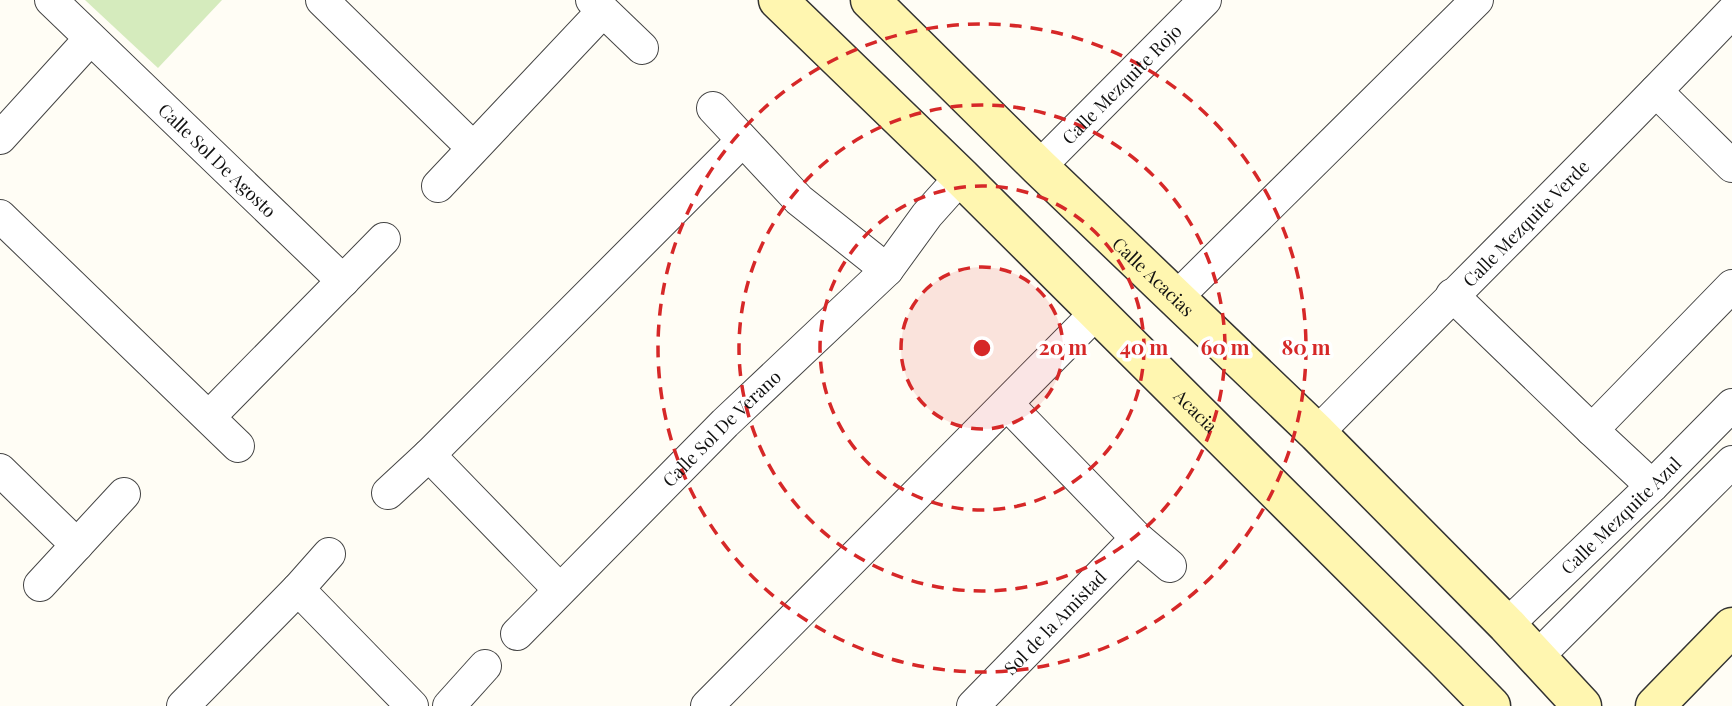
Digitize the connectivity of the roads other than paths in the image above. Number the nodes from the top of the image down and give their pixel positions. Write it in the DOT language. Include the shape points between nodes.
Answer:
graph roads {
  1 [pos="51,0"];
  2 [pos="322,0"];
  3 [pos="778,0"];
  4 [pos="870,0"];
  5 [pos="1205,0"];
  6 [pos="1478,0"];
  7 [pos="598,6"];
  8 [pos="1732,12"];
  9 [pos="90,39"];
  10 [pos="642,48"];
  11 [pos="1656,91"];
  12 [pos="713,108"];
  13 [pos="0,138"];
  14 [pos="742,141"];
  15 [pos="474,148"];
  16 [pos="1732,166"];
  17 [pos="1039,167"];
  18 [pos="961,177"];
  19 [pos="438,186"];
  20 [pos="0,216"];
  21 [pos="384,239"];
  22 [pos="887,270"];
  23 [pos="343,281"];
  24 [pos="1732,286"];
  25 [pos="1452,295"];
  26 [pos="1176,298"];
  27 [pos="1097,313"];
  28 [pos="1007,404"];
  29 [pos="1732,405"];
  30 [pos="209,417"];
  31 [pos="1592,430"];
  32 [pos="1317,433"];
  33 [pos="238,446"];
  34 [pos="429,455"];
  35 [pos="1732,463"];
  36 [pos="0,470"];
  37 [pos="1652,486"];
  38 [pos="388,493"];
  39 [pos="124,494"];
  40 [pos="1138,538"];
  41 [pos="77,545"];
  42 [pos="329,554"];
  43 [pos="1170,566"];
  44 [pos="40,584"];
  45 [pos="298,589"];
  46 [pos="559,589"];
  47 [pos="1507,625"];
  48 [pos="1732,627"];
  49 [pos="517,634"];
  50 [pos="1537,657"];
  51 [pos="485,666"];
  52 [pos="183,706"];
  53 [pos="412,706"];
  54 [pos="449,706"];
  55 [pos="707,706"];
  56 [pos="973,706"];
  57 [pos="1491,706"];
  58 [pos="1582,706"];
  59 [pos="1655,706"];
  1 -- 9 [label="street, Calle Sol De Agosto"];
  2 -- 15 [label="street"];
  3 -- 18 [label="main road, Acacia"];
  4 -- 17 [label="main road, Calle Acacias"];
  5 -- 17 [label="street, Calle Mezquite Rojo"];
  6 -- 26 [label="street"];
  7 -- 10 [label="street"];
  7 -- 15 [label="street"];
  8 -- 11 [label="street, Calle Mezquite Verde"];
  9 -- 13 [label="street"];
  9 -- 23 [label="street, Calle Sol De Agosto"];
  11 -- 16 [label="street"];
  11 -- 25 [label="street, Calle Mezquite Verde"];
  12 -- 14 [label="street"];
  14 -- 22 [label="street" via="799,200"];
  14 -- 34 [label="street"];
  15 -- 19 [label="street"];
  17 -- 26 [label="main road, Calle Acacias"];
  18 -- 22 [label="street, Calle Sol De Verano"];
  18 -- 27 [label="main road, Acacia"];
  20 -- 30 [label="street"];
  21 -- 23 [label="street"];
  22 -- 46 [label="street, Calle Sol De Verano"];
  23 -- 30 [label="street"];
  24 -- 31 [label="street"];
  25 -- 31 [label="street"];
  25 -- 32 [label="street, Calle Mezquite Verde"];
  26 -- 32 [label="main road, Calle Acacias"];
  27 -- 28 [label="street"];
  27 -- 57 [label="main road, Acacia"];
  28 -- 40 [label="street"];
  28 -- 55 [label="street"];
  29 -- 37 [label="street, Calle Mezquite Azul"];
  30 -- 33 [label="street"];
  31 -- 37 [label="street"];
  32 -- 47 [label="main road, Calle Acacias"];
  34 -- 38 [label="street"];
  34 -- 46 [label="street"];
  35 -- 50 [label="street"];
  36 -- 41 [label="street"];
  37 -- 47 [label="street, Calle Mezquite Azul"];
  39 -- 41 [label="street"];
  40 -- 43 [label="street"];
  40 -- 56 [label="street, Sol de la Amistad"];
  41 -- 44 [label="street"];
  42 -- 45 [label="street"];
  45 -- 52 [label="street"];
  45 -- 53 [label="street"];
  46 -- 49 [label="street, Calle Sol De Verano"];
  47 -- 50 [label="main road, Calle Acacias"];
  48 -- 59 [label="main road"];
  50 -- 58 [label="main road, Calle Acacias"];
  51 -- 54 [label="street"];
}
